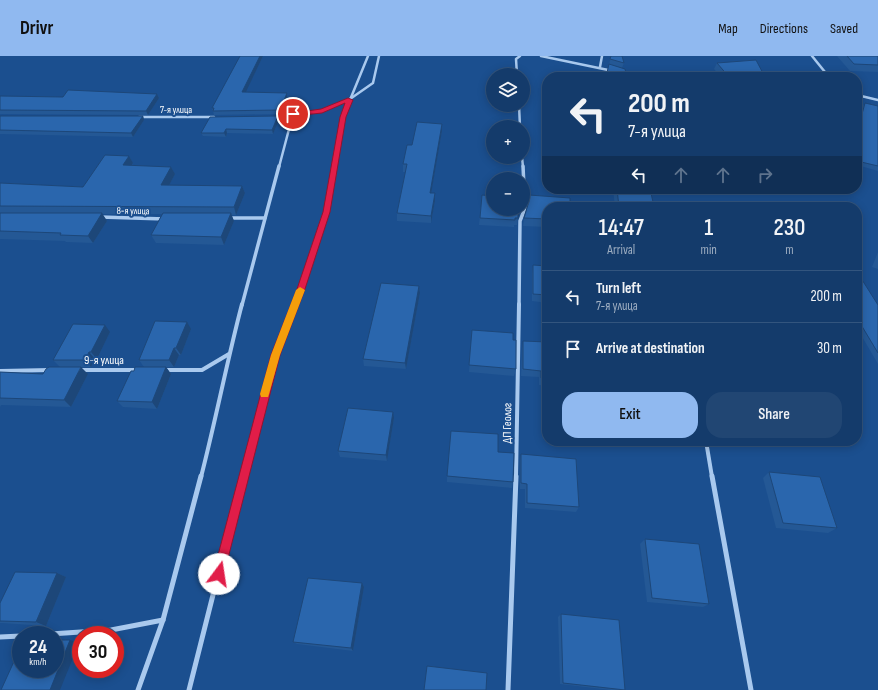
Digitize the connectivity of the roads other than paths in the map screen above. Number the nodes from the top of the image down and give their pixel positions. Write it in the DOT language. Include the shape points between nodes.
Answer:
graph roads {
  1 [pos="369,56"];
  2 [pos="379,56"];
  3 [pos="520,56"];
  4 [pos="541,56"];
  5 [pos="602,56"];
  6 [pos="812,56"];
  7 [pos="600,67"];
  8 [pos="517,68"];
  9 [pos="618,72"];
  10 [pos="826,72"];
  11 [pos="862,96"];
  12 [pos="350,100"];
  13 [pos="878,100"];
  14 [pos="293,114"];
  15 [pos="134,117"];
  16 [pos="220,117"];
  17 [pos="271,118"];
  18 [pos="522,164"];
  19 [pos="92,217"];
  20 [pos="170,218"];
  21 [pos="221,218"];
  22 [pos="265,218"];
  23 [pos="229,354"];
  24 [pos="60,370"];
  25 [pos="75,370"];
  26 [pos="143,370"];
  27 [pos="158,370"];
  28 [pos="0,371"];
  29 [pos="707,446"];
  30 [pos="163,620"];
  31 [pos="64,633"];
  32 [pos="12,636"];
  33 [pos="0,637"];
  34 [pos="138,690"];
  35 [pos="189,690"];
  36 [pos="508,690"];
  37 [pos="751,690"];
  1 -- 12 [label="street"];
  2 -- 12 [label="street" via="373,83"];
  3 -- 8 [label="street" via="516,59"];
  4 -- 7 [label="street"];
  5 -- 7 [label="street"];
  6 -- 10 [label="street"];
  7 -- 9 [label="street"];
  11 -- 13 [label="street"];
  12 -- 14 [label="street" via="322,111"];
  12 -- 35 [label="street" via="343,117 327,212 275,355"];
  14 -- 17 [label="street"];
  14 -- 22 [label="street"];
  15 -- 16 [label="street, 7-я улица"];
  18 -- 36 [label="street, ДП Геолог" via="525,208 520,221 517,447"];
  19 -- 20 [label="street, 8-я улица"];
  21 -- 22 [label="street"];
  22 -- 23 [label="street"];
  23 -- 27 [label="street" via="202,370"];
  23 -- 30 [label="street" via="216,424"];
  24 -- 28 [label="street"];
  25 -- 26 [label="street, 9-я улица"];
  29 -- 37 [label="street"];
  30 -- 31 [label="street" via="111,630"];
  30 -- 34 [label="street"];
  32 -- 33 [label="street"];
}
